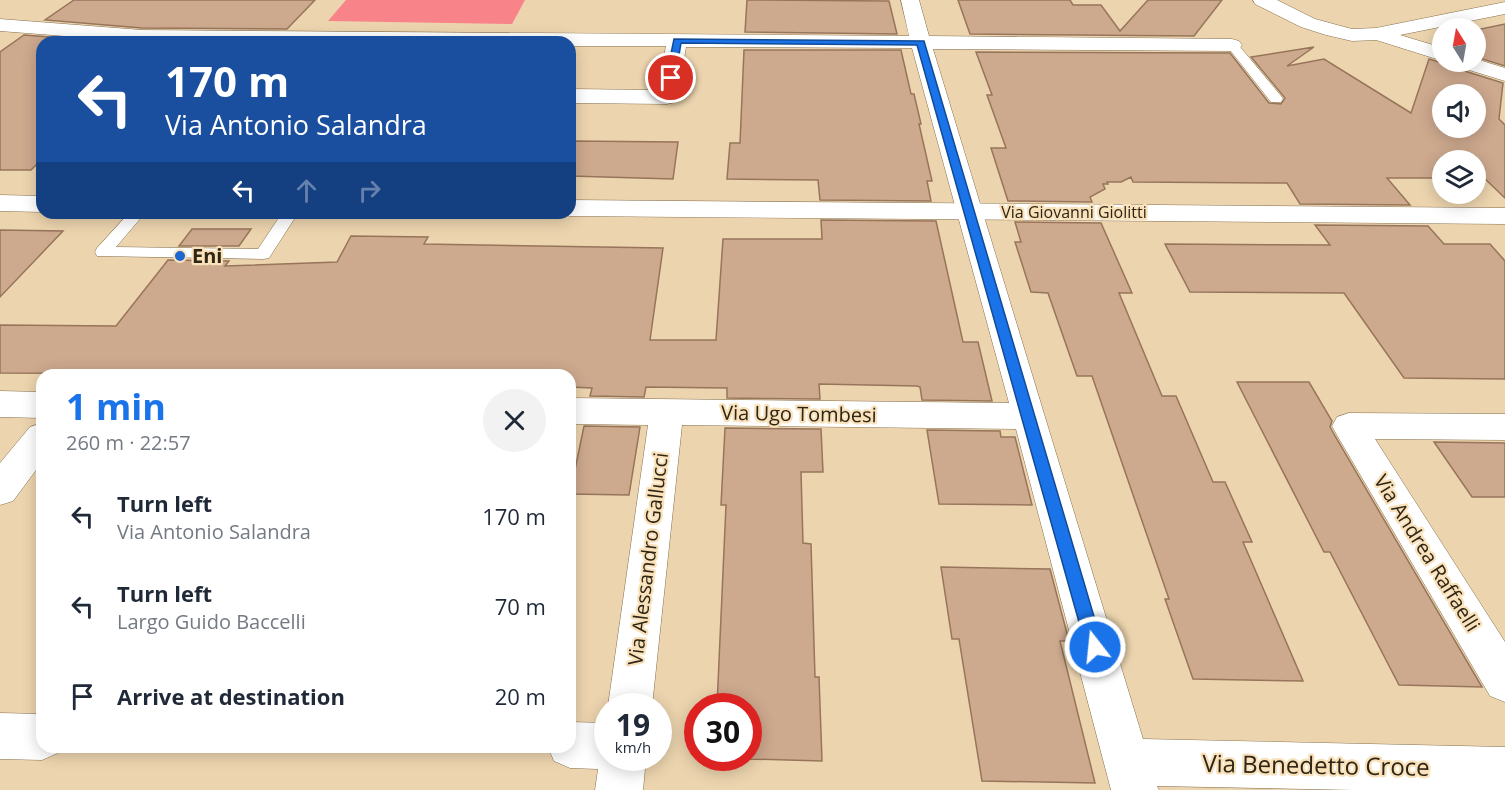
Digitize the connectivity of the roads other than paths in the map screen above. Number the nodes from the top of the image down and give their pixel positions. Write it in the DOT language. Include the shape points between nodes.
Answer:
graph roads {
  1 [pos="910,0"];
  2 [pos="1246,0"];
  3 [pos="1262,0"];
  4 [pos="1505,8"];
  5 [pos="1286,13"];
  6 [pos="6,30"];
  7 [pos="1377,34"];
  8 [pos="142,36"];
  9 [pos="576,41"];
  10 [pos="677,41"];
  11 [pos="921,43"];
  12 [pos="1232,45"];
  13 [pos="1432,52"];
  14 [pos="1486,69"];
  15 [pos="1505,75"];
  16 [pos="576,96"];
  17 [pos="1276,99"];
  18 [pos="0,203"];
  19 [pos="36,204"];
  20 [pos="576,208"];
  21 [pos="969,211"];
  22 [pos="1505,216"];
  23 [pos="132,219"];
  24 [pos="286,219"];
  25 [pos="0,404"];
  26 [pos="36,405"];
  27 [pos="576,411"];
  28 [pos="667,412"];
  29 [pos="1028,416"];
  30 [pos="1505,426"];
  31 [pos="36,444"];
  32 [pos="0,490"];
  33 [pos="1505,681"];
  34 [pos="632,693"];
  35 [pos="0,736"];
  36 [pos="36,737"];
  37 [pos="576,746"];
  38 [pos="594,746"];
  39 [pos="1505,770"];
  40 [pos="621,771"];
  41 [pos="1132,776"];
  42 [pos="619,790"];
  1 -- 11 [label="street"];
  2 -- 5 [label="street"];
  3 -- 5 [label="street"];
  4 -- 7 [label="street"];
  5 -- 7 [label="street" via="1333,31"];
  6 -- 8 [label="street"];
  7 -- 13 [label="street"];
  9 -- 10 [label="street"];
  10 -- 11 [label="street"];
  10 -- 16 [label="street" via="667,97"];
  11 -- 12 [label="street"];
  11 -- 21 [label="street"];
  12 -- 17 [label="lane"];
  14 -- 15 [label="street"];
  18 -- 19 [label="street"];
  20 -- 21 [label="street, Via Giovanni Giolitti"];
  21 -- 22 [label="street, Via Giovanni Giolitti"];
  21 -- 29 [label="street"];
  23 -- 24 [label="lane" via="103,252 263,254"];
  25 -- 26 [label="street"];
  27 -- 28 [label="street, Via Ugo Tombesi"];
  28 -- 29 [label="street, Via Ugo Tombesi"];
  28 -- 34 [label="street, Via Alessandro Gallucci"];
  29 -- 41 [label="street"];
  30 -- 33 [label="street, Via Andrea Raffaelli" via="1349,426"];
  31 -- 32 [label="street"];
  35 -- 36 [label="street"];
  37 -- 38 [label="street"];
  39 -- 41 [label="street, Via Benedetto Croce"];
  40 -- 42 [label="street"];
}
